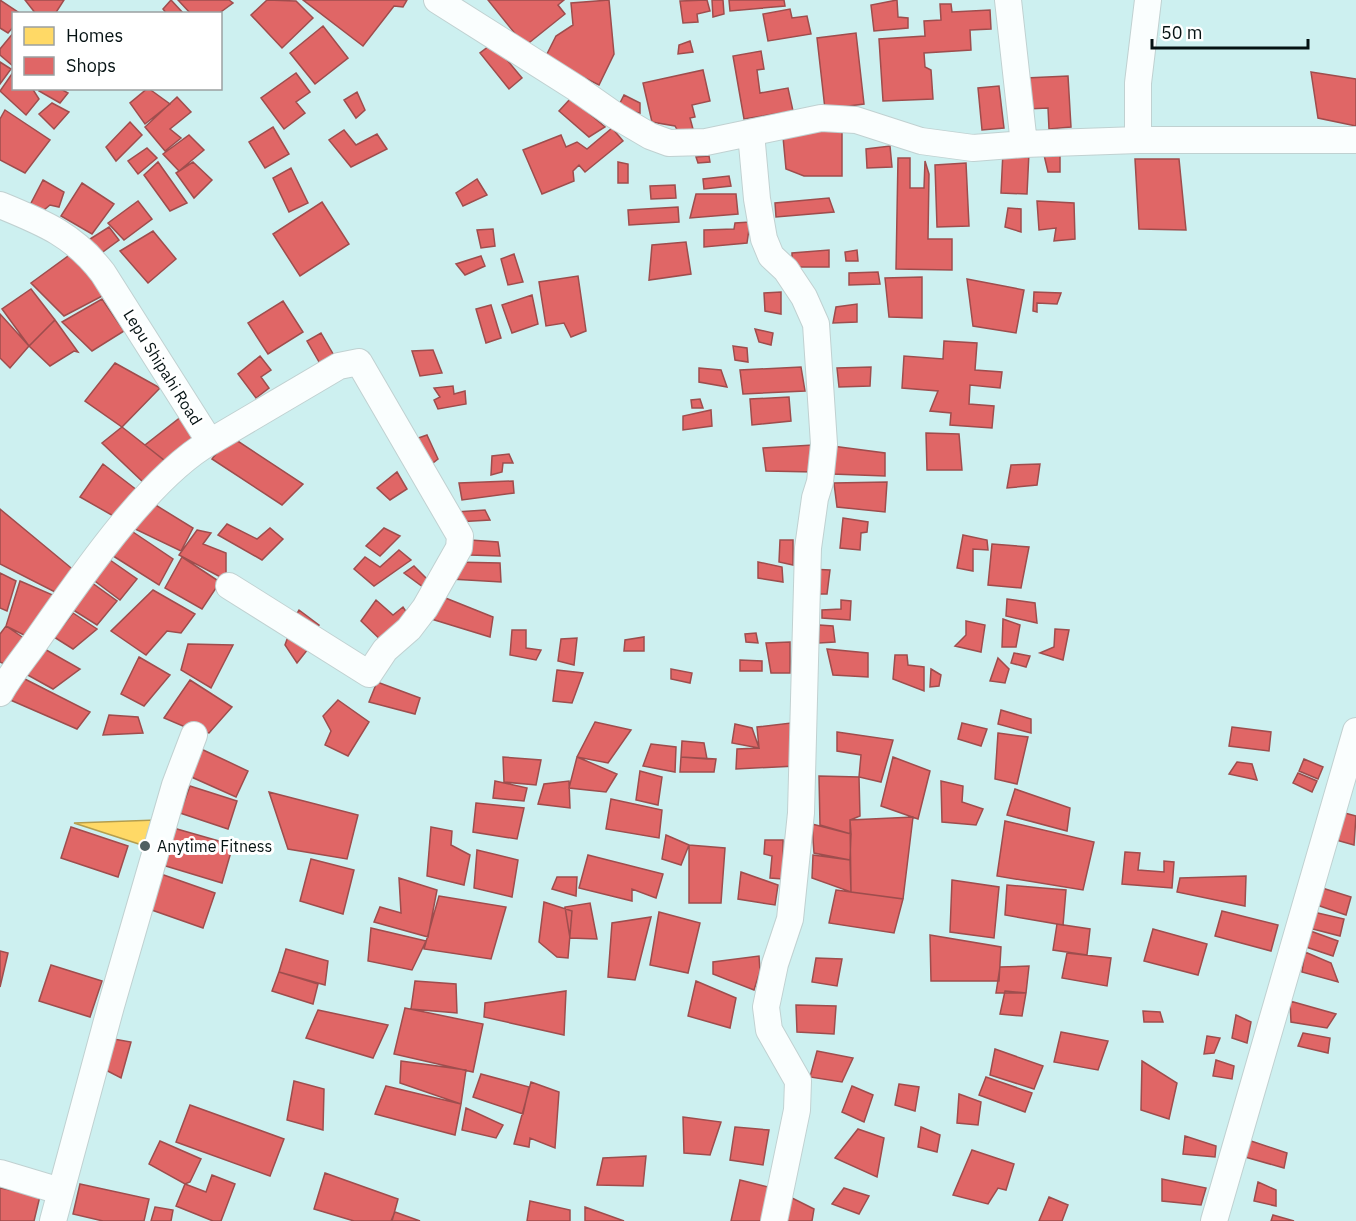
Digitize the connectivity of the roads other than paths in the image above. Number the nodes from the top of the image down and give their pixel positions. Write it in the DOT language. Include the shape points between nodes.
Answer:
graph roads {
  1 [pos="437,0"];
  2 [pos="1008,0"];
  3 [pos="1148,0"];
  4 [pos="751,133"];
  5 [pos="1138,140"];
  6 [pos="1356,140"];
  7 [pos="1024,144"];
  8 [pos="0,205"];
  9 [pos="210,442"];
  10 [pos="229,585"];
  11 [pos="0,693"];
  12 [pos="1356,731"];
  13 [pos="194,735"];
  14 [pos="0,1173"];
  15 [pos="60,1191"];
  16 [pos="53,1221"];
  17 [pos="774,1221"];
  18 [pos="1214,1221"];
  1 -- 4 [label="street" via="650,136 669,143 705,142"];
  2 -- 7 [label="street"];
  3 -- 5 [label="street" via="1138,83"];
  4 -- 7 [label="street" via="821,117 856,120 921,141 973,148"];
  4 -- 17 [label="street" via="764,239 771,256 804,297 816,324 824,444 808,548 801,813 790,919 766,1007 770,1030 798,1082 797,1110"];
  5 -- 6 [label="street"];
  5 -- 7 [label="street"];
  8 -- 9 [label="street, Lepu Shipahi Road" via="70,237 88,253"];
  9 -- 10 [label="street" via="339,366 359,362 460,536 459,548 425,608 385,650 369,674"];
  9 -- 11 [label="street, Lepu Shipahi Road" via="194,452 143,501 75,586"];
  12 -- 18 [label="street"];
  13 -- 15 [label="street" via="175,785"];
  14 -- 15 [label="street"];
  15 -- 16 [label="street"];
}
